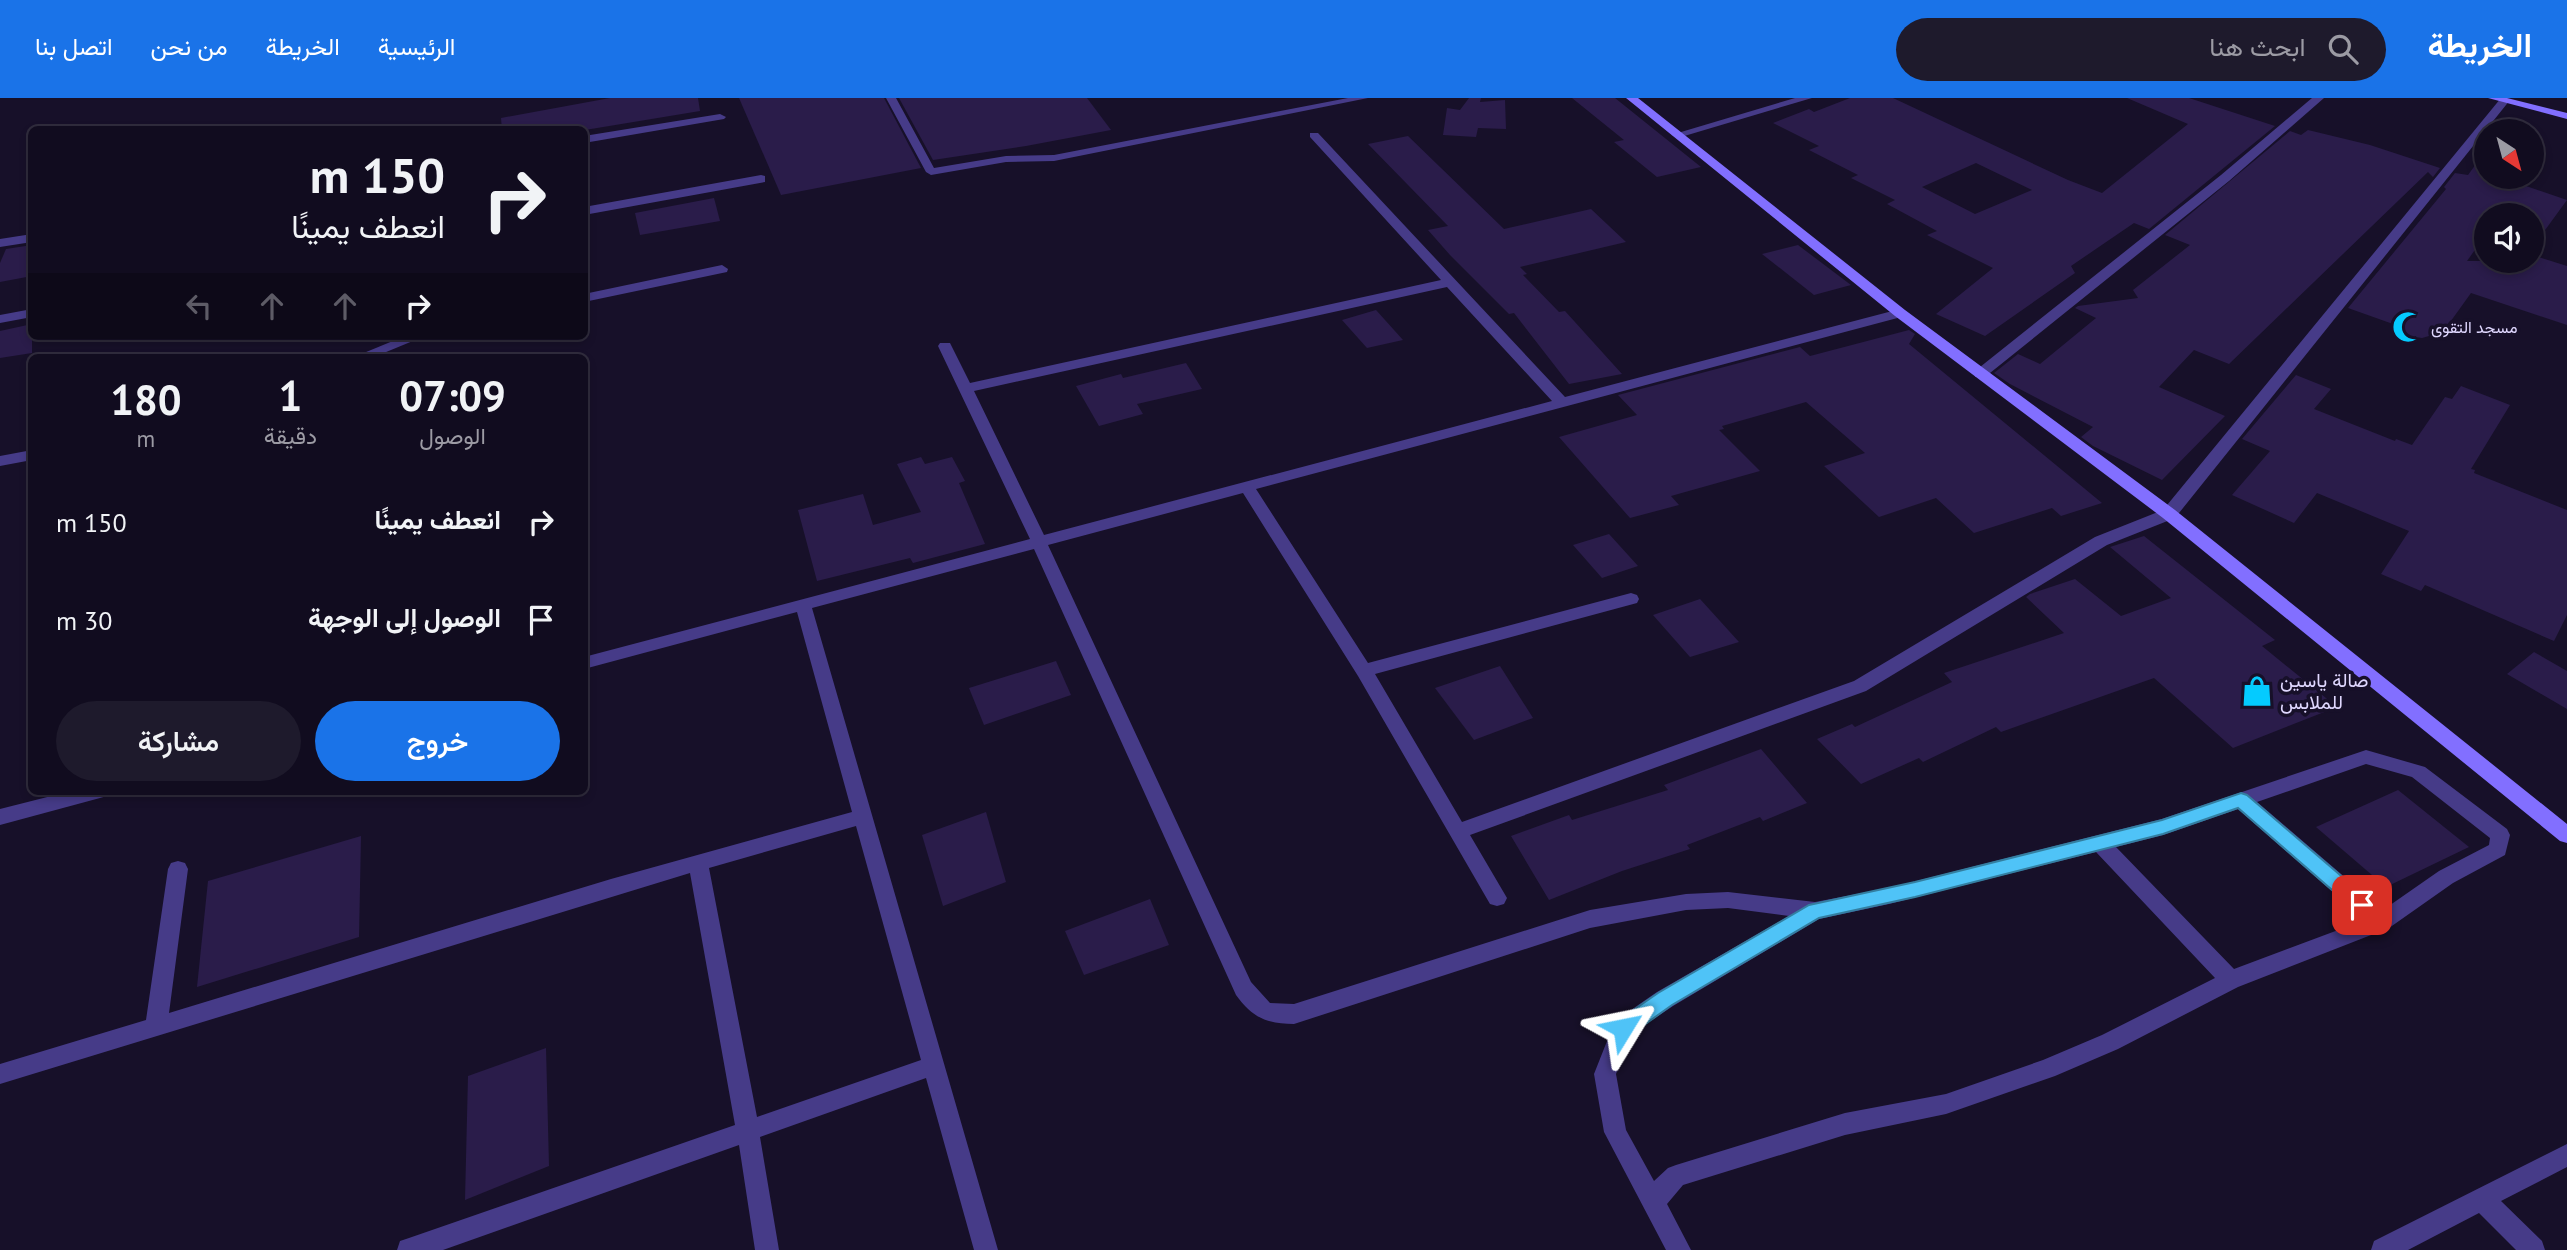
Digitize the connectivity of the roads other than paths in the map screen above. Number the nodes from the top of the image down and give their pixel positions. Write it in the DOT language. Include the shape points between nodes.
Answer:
graph roads {
  1 [pos="891,98"];
  2 [pos="1363,98"];
  3 [pos="1631,98"];
  4 [pos="1807,98"];
  5 [pos="2319,98"];
  6 [pos="2499,99"];
  7 [pos="2567,116"];
  8 [pos="720,117"];
  9 [pos="1314,135"];
  10 [pos="1677,135"];
  11 [pos="588,139"];
  12 [pos="761,178"];
  13 [pos="588,210"];
  14 [pos="28,238"];
  15 [pos="0,243"];
  16 [pos="722,269"];
  17 [pos="1452,282"];
  18 [pos="588,297"];
  19 [pos="1900,313"];
  20 [pos="28,314"];
  21 [pos="0,319"];
  22 [pos="407,340"];
  23 [pos="945,346"];
  24 [pos="368,354"];
  25 [pos="1980,374"];
  26 [pos="966,388"];
  27 [pos="1562,403"];
  28 [pos="28,456"];
  29 [pos="0,461"];
  30 [pos="1247,487"];
  31 [pos="2169,514"];
  32 [pos="1039,542"];
  33 [pos="1631,599"];
  34 [pos="803,605"];
  35 [pos="588,662"];
  36 [pos="1364,671"];
  37 [pos="85,795"];
  38 [pos="2241,800"];
  39 [pos="864,816"];
  40 [pos="0,817"];
  41 [pos="1459,831"];
  42 [pos="2567,835"];
  43 [pos="2100,843"];
  44 [pos="698,862"];
  45 [pos="178,869"];
  46 [pos="1497,898"];
  47 [pos="1815,911"];
  48 [pos="2382,922"];
  49 [pos="2231,980"];
  50 [pos="156,1026"];
  51 [pos="933,1066"];
  52 [pos="0,1074"];
  53 [pos="748,1131"];
  54 [pos="2567,1155"];
  55 [pos="2482,1199"];
  56 [pos="1654,1204"];
  57 [pos="410,1250"];
  58 [pos="767,1250"];
  59 [pos="986,1250"];
  60 [pos="1679,1250"];
  61 [pos="2384,1250"];
  62 [pos="2533,1250"];
  1 -- 2 [label="lane" via="931,172 1006,159 1054,158"];
  3 -- 10 [label="main road"];
  4 -- 10 [label="street"];
  5 -- 25 [label="street"];
  6 -- 7 [label="main road"];
  6 -- 31 [label="street"];
  8 -- 11 [label="street"];
  9 -- 17 [label="street"];
  10 -- 19 [label="main road"];
  12 -- 13 [label="street"];
  14 -- 15 [label="street"];
  16 -- 18 [label="street"];
  17 -- 26 [label="street"];
  17 -- 27 [label="street"];
  19 -- 25 [label="main road"];
  19 -- 27 [label="street"];
  20 -- 21 [label="street"];
  22 -- 24 [label="street"];
  23 -- 26 [label="street"];
  25 -- 31 [label="main road"];
  26 -- 32 [label="street"];
  27 -- 30 [label="street"];
  28 -- 29 [label="street"];
  30 -- 32 [label="street"];
  30 -- 36 [label="street"];
  31 -- 41 [label="street" via="2101,541 1860,686"];
  31 -- 42 [label="main road"];
  32 -- 34 [label="street"];
  32 -- 47 [label="street" via="1243,988 1267,1015 1294,1014 1590,919 1686,902 1728,900"];
  33 -- 36 [label="street"];
  34 -- 35 [label="street"];
  34 -- 39 [label="street"];
  36 -- 41 [label="street"];
  37 -- 40 [label="street"];
  38 -- 43 [label="street"];
  38 -- 48 [label="street"];
  38 -- 48 [label="street" via="2366,757 2418,772 2500,835 2498,849 2446,877"];
  39 -- 44 [label="street"];
  39 -- 51 [label="street"];
  41 -- 46 [label="street"];
  43 -- 47 [label="street"];
  43 -- 49 [label="street"];
  44 -- 50 [label="street"];
  44 -- 53 [label="street"];
  45 -- 50 [label="street"];
  47 -- 56 [label="street" via="1623,1028 1605,1074 1615,1132"];
  48 -- 49 [label="street"];
  49 -- 56 [label="street" via="2047,1069 1946,1104 1845,1124 1676,1176"];
  50 -- 52 [label="street"];
  51 -- 53 [label="street"];
  51 -- 59 [label="street"];
  53 -- 57 [label="street"];
  53 -- 58 [label="street"];
  54 -- 55 [label="street"];
  55 -- 61 [label="street"];
  55 -- 62 [label="street"];
  56 -- 60 [label="street"];
}
